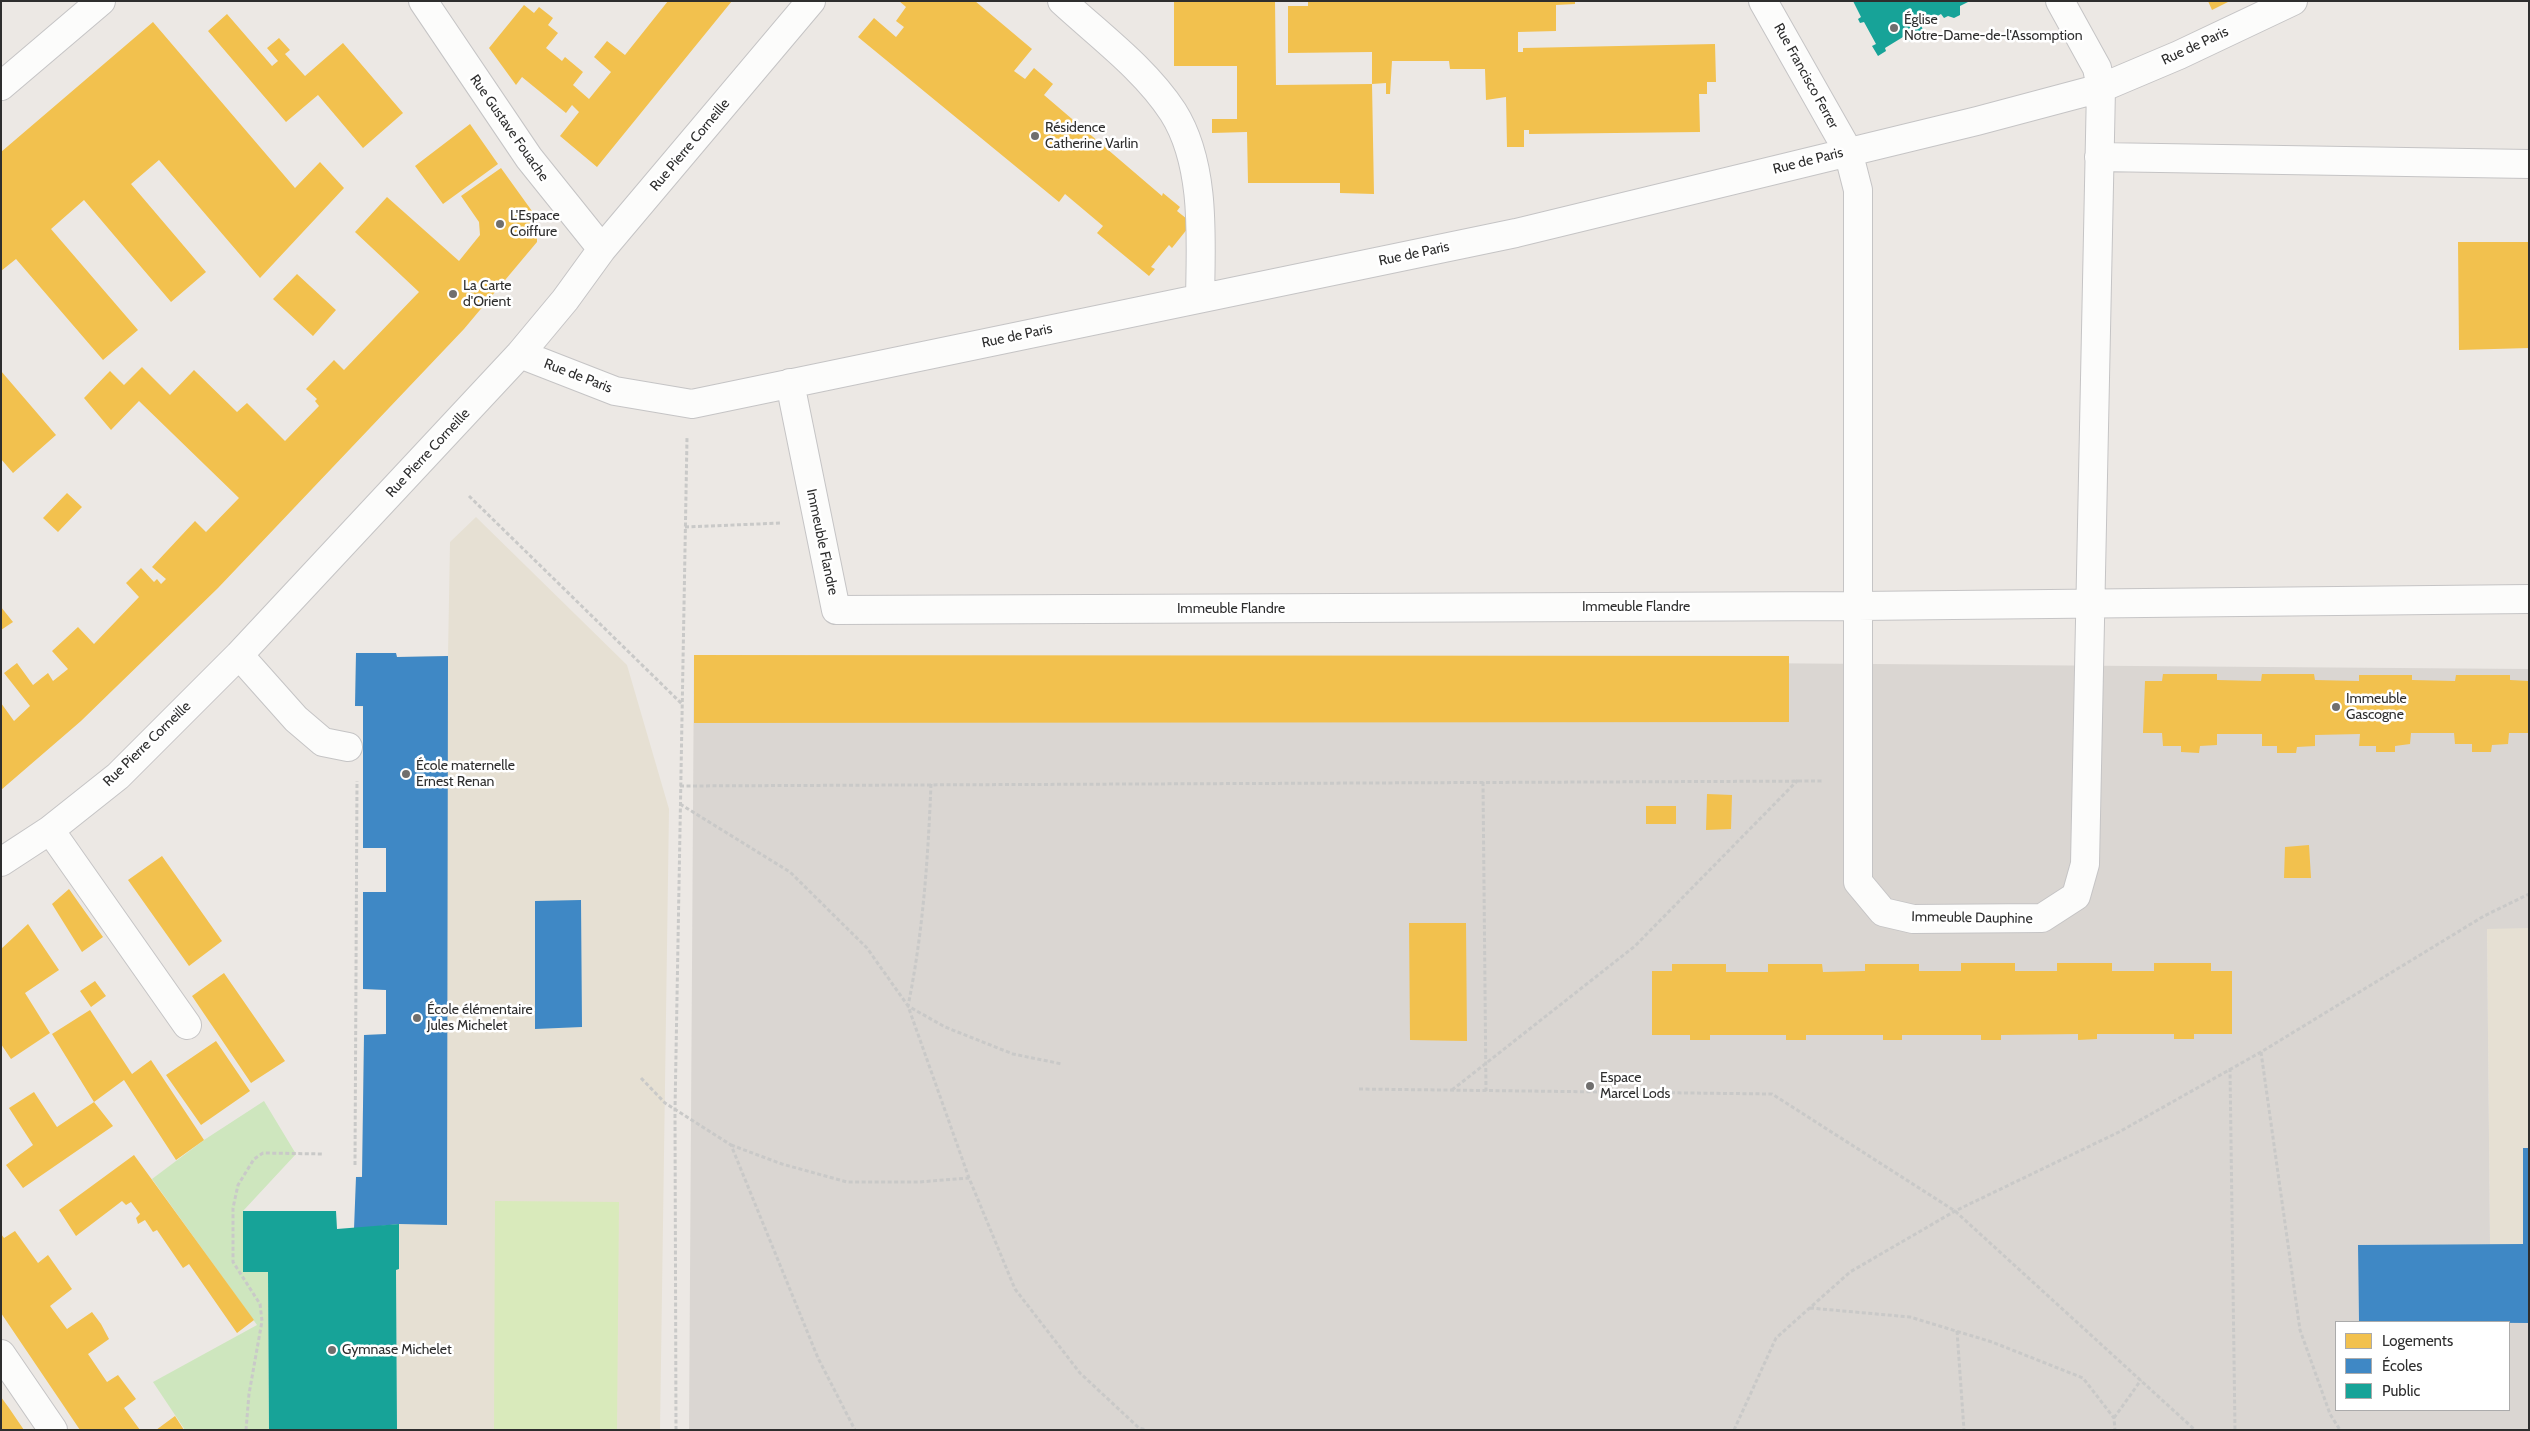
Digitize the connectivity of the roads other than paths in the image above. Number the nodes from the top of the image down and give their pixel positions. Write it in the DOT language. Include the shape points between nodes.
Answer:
graph roads {
  1 [pos="101,1"];
  2 [pos="422,1"];
  3 [pos="811,1"];
  4 [pos="1062,1"];
  5 [pos="1763,1"];
  6 [pos="2060,1"];
  7 [pos="2292,1"];
  8 [pos="1,86"];
  9 [pos="2101,88"];
  10 [pos="1848,151"];
  11 [pos="2099,157"];
  12 [pos="2529,164"];
  13 [pos="602,250"];
  14 [pos="1200,298"];
  15 [pos="520,354"];
  16 [pos="790,383"];
  17 [pos="2529,600"];
  18 [pos="2090,604"];
  19 [pos="1858,606"];
  20 [pos="239,654"];
  21 [pos="348,747"];
  22 [pos="50,830"];
  23 [pos="1,862"];
  24 [pos="187,1025"];
  25 [pos="1,1354"];
  26 [pos="53,1430"];
  1 -- 8 [label="street"];
  2 -- 13 [label="street, Rue Gustave Fouache" via="528,158"];
  3 -- 13 [label="street, Rue Pierre Corneille"];
  4 -- 14 [label="street" via="1140,72 1173,112 1192,156 1202,225"];
  5 -- 10 [label="street, Rue Francisco Ferrer"];
  6 -- 9 [label="street, Immeuble Dauphine" via="2097,68"];
  7 -- 9 [label="street, Rue de Paris"];
  9 -- 10 [label="street, Rue de Paris"];
  9 -- 11 [label="street, Immeuble Dauphine"];
  10 -- 14 [label="street, Rue de Paris" via="1516,233"];
  10 -- 19 [label="street, Rue Francisco Ferrer" via="1858,190"];
  11 -- 12 [label="street"];
  11 -- 18 [label="street, Immeuble Dauphine"];
  13 -- 15 [label="street, Rue Pierre Corneille"];
  14 -- 16 [label="street, Rue de Paris"];
  15 -- 16 [label="street, Rue de Paris" via="614,391 692,404"];
  15 -- 20 [label="street, Rue Pierre Corneille"];
  16 -- 19 [label="street, Immeuble Flandre" via="836,610"];
  17 -- 18 [label="street"];
  18 -- 19 [label="street"];
  18 -- 19 [label="street, Immeuble Dauphine" via="2084,864 2076,896 2042,918 1913,919 1883,912 1858,882"];
  20 -- 21 [label="street" via="296,719 323,742"];
  20 -- 22 [label="street, Rue Pierre Corneille" via="118,776"];
  22 -- 23 [label="street, Rue Pierre Corneille"];
  22 -- 24 [label="street"];
  25 -- 26 [label="street"];
}
